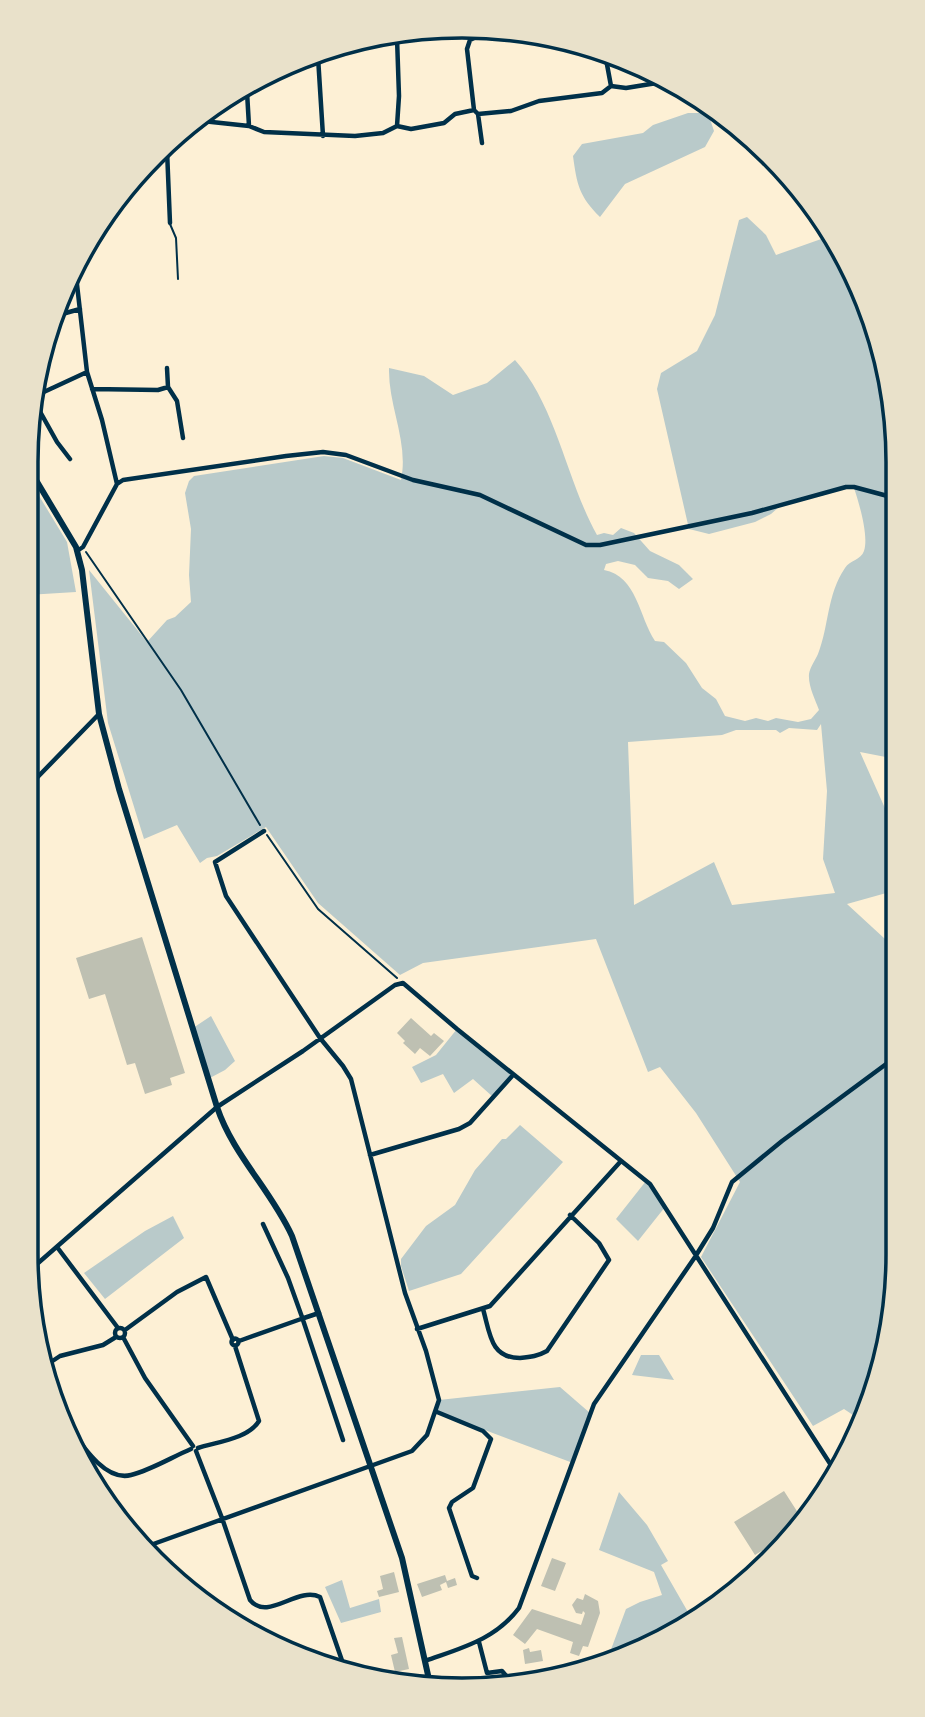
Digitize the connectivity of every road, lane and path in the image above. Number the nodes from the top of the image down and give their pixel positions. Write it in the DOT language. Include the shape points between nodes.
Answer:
graph roads {
  1 [pos="473,38"];
  2 [pos="397,44"];
  3 [pos="318,64"];
  4 [pos="607,64"];
  5 [pos="653,84"];
  6 [pos="611,86"];
  7 [pos="247,97"];
  8 [pos="476,112"];
  9 [pos="210,122"];
  10 [pos="250,126"];
  11 [pos="397,126"];
  12 [pos="323,135"];
  13 [pos="482,143"];
  14 [pos="167,159"];
  15 [pos="170,223"];
  16 [pos="178,279"];
  17 [pos="77,286"];
  18 [pos="80,309"];
  19 [pos="66,313"];
  20 [pos="167,368"];
  21 [pos="87,372"];
  22 [pos="168,387"];
  23 [pos="92,389"];
  24 [pos="45,392"];
  25 [pos="41,413"];
  26 [pos="183,438"];
  27 [pos="70,459"];
  28 [pos="38,483"];
  29 [pos="117,484"];
  30 [pos="886,496"];
  31 [pos="80,549"];
  32 [pos="99,713"];
  33 [pos="38,777"];
  34 [pos="264,831"];
  35 [pos="403,983"];
  36 [pos="320,1038"];
  37 [pos="886,1064"];
  38 [pos="513,1074"];
  39 [pos="217,1107"];
  40 [pos="370,1156"];
  41 [pos="621,1161"];
  42 [pos="570,1215"];
  43 [pos="262,1224"];
  44 [pos="57,1247"];
  45 [pos="695,1257"];
  46 [pos="38,1263"];
  47 [pos="483,1309"];
  48 [pos="319,1312"];
  49 [pos="303,1319"];
  50 [pos="121,1329"];
  51 [pos="417,1329"];
  52 [pos="116,1337"];
  53 [pos="123,1337"];
  54 [pos="235,1342"];
  55 [pos="52,1361"];
  56 [pos="437,1412"];
  57 [pos="343,1440"];
  58 [pos="83,1444"];
  59 [pos="194,1449"];
  60 [pos="831,1465"];
  61 [pos="371,1466"];
  62 [pos="222,1518"];
  63 [pos="153,1544"];
  64 [pos="477,1578"];
  65 [pos="479,1642"];
  66 [pos="342,1661"];
  67 [pos="425,1661"];
  68 [pos="506,1676"];
  69 [pos="429,1677"];
  1 -- 8 [label="street" via="467,49"];
  2 -- 11 [label="street"];
  3 -- 12 [label="street"];
  4 -- 6 [label="street"];
  5 -- 6 [label="street"];
  6 -- 8 [label="street" via="602,93 539,101 511,111"];
  7 -- 10 [label="street"];
  8 -- 11 [label="street" via="411,129"];
  8 -- 13 [label="street"];
  9 -- 10 [label="street"];
  10 -- 12 [label="street" via="264,132"];
  11 -- 12 [label="street" via="383,133"];
  14 -- 15 [label="street"];
  15 -- 16 [label="lane" via="176,238"];
  17 -- 18 [label="street"];
  18 -- 19 [label="street"];
  18 -- 21 [label="street"];
  20 -- 22 [label="street"];
  21 -- 23 [label="street"];
  21 -- 24 [label="street"];
  22 -- 23 [label="street"];
  22 -- 26 [label="street" via="177,401"];
  23 -- 29 [label="street"];
  25 -- 27 [label="street"];
  28 -- 31 [label="main road"];
  29 -- 30 [label="street" via="274,457 335,453 413,480 480,495 586,545 691,527 846,488"];
  29 -- 31 [label="street"];
  31 -- 32 [label="main road"];
  31 -- 34 [label="path" via="181,690"];
  32 -- 33 [label="street"];
  32 -- 39 [label="main road"];
  34 -- 35 [label="path" via="318,909"];
  34 -- 36 [label="street" via="215,862 216,869 226,896"];
  35 -- 36 [label="street"];
  35 -- 38 [label="street"];
  36 -- 39 [label="street"];
  36 -- 40 [label="street" via="351,1079"];
  37 -- 45 [label="street" via="732,1182"];
  38 -- 40 [label="street" via="470,1123"];
  38 -- 41 [label="street"];
  39 -- 44 [label="street"];
  39 -- 48 [label="main road" via="234,1145 283,1216"];
  40 -- 51 [label="street"];
  41 -- 42 [label="street"];
  41 -- 45 [label="street" via="650,1184"];
  42 -- 47 [label="street"];
  42 -- 47 [label="street" via="599,1243 609,1260 548,1351 536,1357 500,1354"];
  43 -- 49 [label="street"];
  44 -- 46 [label="street"];
  44 -- 50 [label="street"];
  45 -- 60 [label="street"];
  45 -- 65 [label="street" via="594,1404 519,1608 505,1626"];
  47 -- 51 [label="street"];
  48 -- 49 [label="street"];
  48 -- 61 [label="main road"];
  49 -- 54 [label="street"];
  49 -- 57 [label="street"];
  50 -- 52 [label="street"];
  50 -- 53 [label="street"];
  50 -- 54 [label="street" via="206,1277"];
  51 -- 56 [label="street" via="437,1390"];
  52 -- 53 [label="street"];
  52 -- 55 [label="street"];
  53 -- 59 [label="street"];
  54 -- 59 [label="street" via="259,1421 240,1435"];
  56 -- 61 [label="street" via="427,1435 412,1451"];
  56 -- 64 [label="street" via="483,1431 491,1440 473,1488 449,1508 472,1576"];
  58 -- 59 [label="street" via="102,1468 129,1476"];
  59 -- 62 [label="street"];
  61 -- 62 [label="street"];
  61 -- 67 [label="main road" via="402,1558"];
  62 -- 63 [label="street"];
  62 -- 66 [label="street" via="254,1605 264,1608 308,1594 320,1597"];
  65 -- 67 [label="street"];
  65 -- 68 [label="street" via="487,1673 502,1671"];
  67 -- 69 [label="main road"];
}
